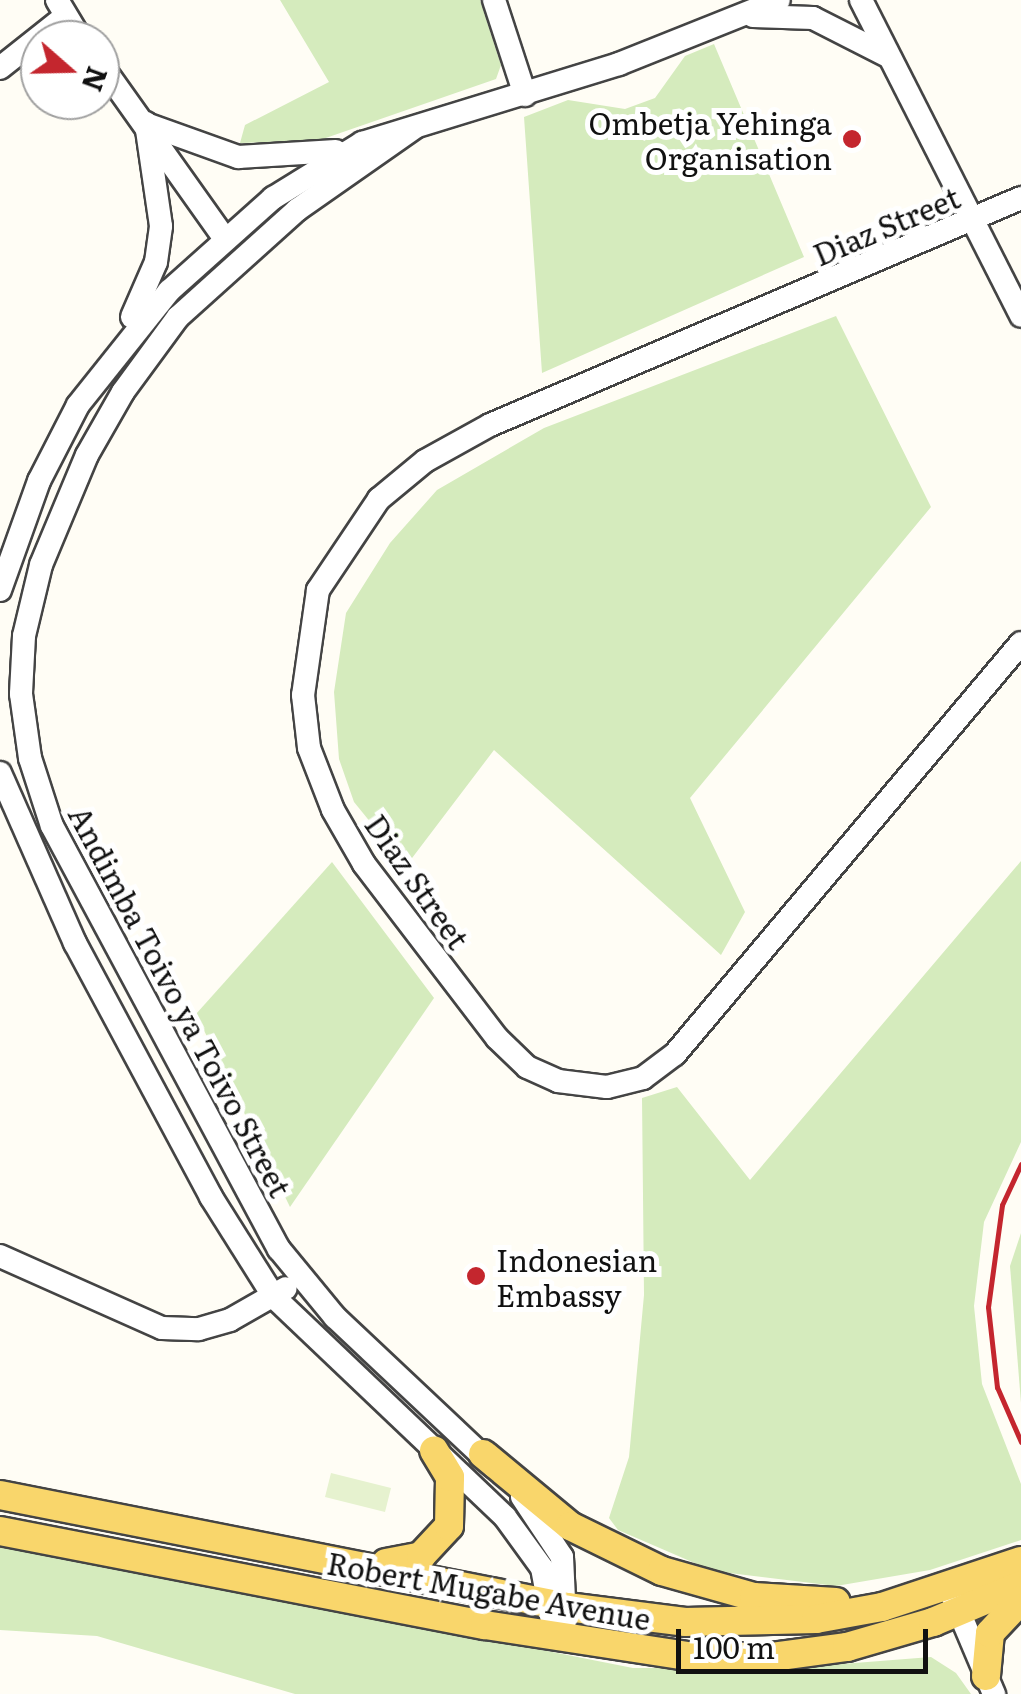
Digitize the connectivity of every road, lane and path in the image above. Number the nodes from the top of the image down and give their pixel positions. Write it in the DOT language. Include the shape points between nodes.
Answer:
graph roads {
  1 [pos="494,0"];
  2 [pos="779,0"];
  3 [pos="861,0"];
  4 [pos="877,0"];
  5 [pos="60,9"];
  6 [pos="742,16"];
  7 [pos="874,27"];
  8 [pos="890,57"];
  9 [pos="0,68"];
  10 [pos="120,89"];
  11 [pos="525,94"];
  12 [pos="146,123"];
  13 [pos="414,128"];
  14 [pos="342,151"];
  15 [pos="1021,198"];
  16 [pos="298,210"];
  17 [pos="974,221"];
  18 [pos="223,236"];
  19 [pos="1021,316"];
  20 [pos="178,317"];
  21 [pos="78,406"];
  22 [pos="0,590"];
  23 [pos="1021,643"];
  24 [pos="0,773"];
  25 [pos="0,1256"];
  26 [pos="300,1277"];
  27 [pos="274,1297"];
  28 [pos="434,1450"];
  29 [pos="482,1454"];
  30 [pos="0,1495"];
  31 [pos="0,1531"];
  32 [pos="1021,1561"];
  33 [pos="370,1564"];
  34 [pos="1021,1585"];
  35 [pos="954,1599"];
  36 [pos="1021,1600"];
  37 [pos="560,1606"];
  38 [pos="882,1607"];
  39 [pos="556,1636"];
  40 [pos="990,1685"];
  1 -- 11 [label="street"];
  2 -- 6 [label="street, Andimba Toivo ya Toivo Street"];
  3 -- 7 [label="street"];
  4 -- 7 [label="street"];
  5 -- 9 [label="street"];
  6 -- 8 [label="street" via="813,18"];
  6 -- 11 [label="street, Andimba Toivo ya Toivo Street"];
  7 -- 8 [label="street"];
  8 -- 17 [label="street"];
  10 -- 12 [label="street"];
  11 -- 13 [label="street, Andimba Toivo ya Toivo Street"];
  12 -- 14 [label="street" via="238,157"];
  12 -- 18 [label="street"];
  12 -- 21 [label="street" via="158,174 156,262 144,297"];
  13 -- 14 [label="street, Andimba Toivo ya Toivo Street"];
  13 -- 16 [label="street, Andimba Toivo ya Toivo Street"];
  14 -- 18 [label="street, Andimba Toivo ya Toivo Street"];
  15 -- 17 [label="street, Diaz Street"];
  16 -- 18 [label="street, Andimba Toivo ya Toivo Street" via="250,234"];
  16 -- 20 [label="street, Andimba Toivo ya Toivo Street"];
  17 -- 19 [label="street"];
  17 -- 23 [label="street, Diaz Street" via="490,425 425,461 379,499 318,590 303,694 308,748 364,864 496,1038 526,1067 558,1081 606,1087 643,1078 675,1054"];
  18 -- 20 [label="street, Andimba Toivo ya Toivo Street" via="220,260"];
  18 -- 21 [label="street, Andimba Toivo ya Toivo Street" via="130,336"];
  20 -- 26 [label="street, Andimba Toivo ya Toivo Street" via="122,392 41,565 24,636 21,694 30,758 52,826 244,1190"];
  21 -- 22 [label="street, Andimba Toivo ya Toivo Street" via="38,481"];
  24 -- 27 [label="street, Andimba Toivo ya Toivo Street" via="74,943 211,1198"];
  25 -- 27 [label="street" via="162,1328 199,1329"];
  26 -- 27 [label="street"];
  26 -- 29 [label="street, Andimba Toivo ya Toivo Street"];
  27 -- 28 [label="street, Andimba Toivo ya Toivo Street"];
  28 -- 33 [label="main road" via="450,1477 449,1526 421,1556"];
  28 -- 37 [label="street, Andimba Toivo ya Toivo Street" via="532,1549"];
  29 -- 37 [label="street, Andimba Toivo ya Toivo Street" via="555,1542 566,1568"];
  29 -- 38 [label="main road" via="570,1526 662,1572 754,1597"];
  30 -- 33 [label="main road, Robert Mugabe Avenue"];
  31 -- 39 [label="main road, Robert Mugabe Avenue"];
  32 -- 35 [label="main road, Robert Mugabe Avenue"];
  33 -- 37 [label="main road, Robert Mugabe Avenue"];
  34 -- 35 [label="main road, Robert Mugabe Avenue"];
  35 -- 38 [label="main road, Robert Mugabe Avenue"];
  35 -- 39 [label="main road, Robert Mugabe Avenue" via="894,1636 772,1658 695,1657"];
  35 -- 40 [label="street"];
  36 -- 40 [label="main road" via="990,1632"];
  37 -- 38 [label="main road, Robert Mugabe Avenue" via="734,1624"];
  37 -- 39 [label="street, Andimba Toivo ya Toivo Street"];
}
